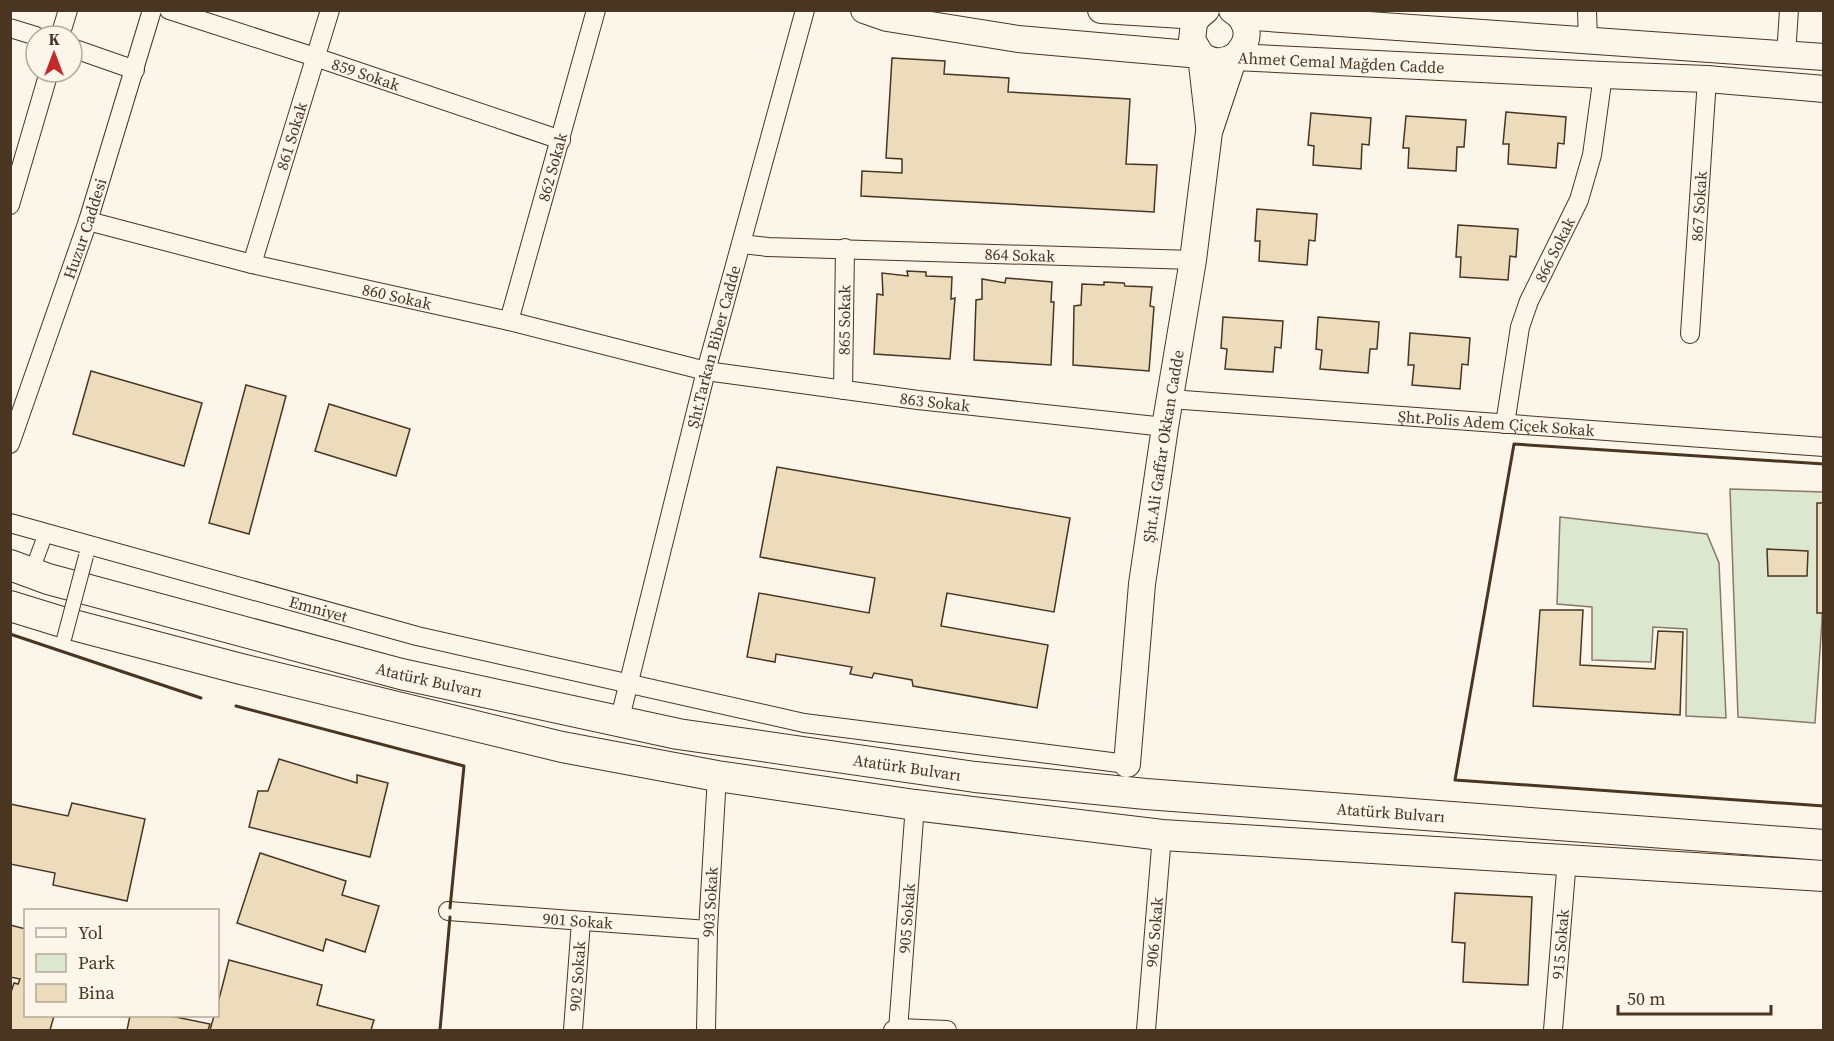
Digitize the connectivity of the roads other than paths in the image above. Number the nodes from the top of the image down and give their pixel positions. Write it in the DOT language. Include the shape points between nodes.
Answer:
graph roads {
  1 [pos="152,10"];
  2 [pos="169,10"];
  3 [pos="330,10"];
  4 [pos="596,10"];
  5 [pos="805,10"];
  6 [pos="864,10"];
  7 [pos="1101,10"];
  8 [pos="1587,10"];
  9 [pos="1789,10"];
  10 [pos="1140,11"];
  11 [pos="1202,12"];
  12 [pos="1237,12"];
  13 [pos="1588,41"];
  14 [pos="84,52"];
  15 [pos="1201,55"];
  16 [pos="1786,55"];
  17 [pos="315,57"];
  18 [pos="1234,57"];
  19 [pos="1824,57"];
  20 [pos="135,70"];
  21 [pos="1603,75"];
  22 [pos="1707,78"];
  23 [pos="45,84"];
  24 [pos="1824,89"];
  25 [pos="1209,132"];
  26 [pos="561,140"];
  27 [pos="10,205"];
  28 [pos="88,221"];
  29 [pos="741,244"];
  30 [pos="845,248"];
  31 [pos="1193,260"];
  32 [pos="252,264"];
  33 [pos="509,321"];
  34 [pos="1690,334"];
  35 [pos="706,371"];
  36 [pos="843,390"];
  37 [pos="1170,399"];
  38 [pos="1505,424"];
  39 [pos="1165,427"];
  40 [pos="10,444"];
  41 [pos="1824,447"];
  42 [pos="10,523"];
  43 [pos="46,533"];
  44 [pos="86,556"];
  45 [pos="21,569"];
  46 [pos="10,606"];
  47 [pos="64,639"];
  48 [pos="628,684"];
  49 [pos="619,722"];
  50 [pos="1126,764"];
  51 [pos="717,776"];
  52 [pos="915,805"];
  53 [pos="1162,835"];
  54 [pos="1824,845"];
  55 [pos="1567,859"];
  56 [pos="1824,876"];
  57 [pos="448,911"];
  58 [pos="581,921"];
  59 [pos="708,930"];
  60 [pos="573,1030"];
  61 [pos="706,1030"];
  62 [pos="897,1030"];
  63 [pos="947,1030"];
  64 [pos="1146,1030"];
  65 [pos="1553,1030"];
  1 -- 20 [label="street, Huzur Caddesi"];
  2 -- 17 [label="street, 859 Sokak"];
  3 -- 17 [label="street, 861 Sokak"];
  4 -- 26 [label="street, 862 Sokak"];
  5 -- 29 [label="street, Şht.Tarkan Biber Cadde"];
  6 -- 15 [label="main road, Ahmet Cemal Mağden Cadde" via="887,18 1018,39"];
  7 -- 10 [label="main road"];
  8 -- 13 [label="street"];
  9 -- 16 [label="street"];
  10 -- 11 [label="main road"];
  11 -- 15 [label="main road, Şht.Ali Gaffar Okkan Cadde" via="1194,23 1192,40"];
  12 -- 13 [label="main road"];
  12 -- 18 [label="main road, Şht.Ali Gaffar Okkan Cadde" via="1246,33 1241,51"];
  13 -- 16 [label="main road"];
  14 -- 20 [label="street"];
  15 -- 18 [label="main road, Ahmet Cemal Mağden Cadde" via="1217,62"];
  15 -- 25 [label="main road, Şht.Ali Gaffar Okkan Cadde"];
  16 -- 19 [label="main road"];
  17 -- 26 [label="street, 859 Sokak"];
  17 -- 32 [label="street, 861 Sokak"];
  18 -- 21 [label="main road, Ahmet Cemal Mağden Cadde"];
  18 -- 25 [label="main road, Şht.Ali Gaffar Okkan Cadde"];
  20 -- 28 [label="street, Huzur Caddesi"];
  21 -- 22 [label="main road, Ahmet Cemal Mağden Cadde"];
  21 -- 38 [label="street, 866 Sokak" via="1592,155 1579,200 1520,327"];
  22 -- 24 [label="main road, Ahmet Cemal Mağden Cadde"];
  22 -- 34 [label="street, 867 Sokak"];
  23 -- 27 [label="street"];
  25 -- 31 [label="main road, Şht.Ali Gaffar Okkan Cadde"];
  26 -- 33 [label="street, 862 Sokak"];
  28 -- 32 [label="street, 860 Sokak"];
  28 -- 40 [label="street, Huzur Caddesi"];
  29 -- 30 [label="street, 864 Sokak"];
  29 -- 35 [label="street, Şht.Tarkan Biber Cadde"];
  30 -- 31 [label="street, 864 Sokak"];
  30 -- 36 [label="street, 865 Sokak"];
  31 -- 37 [label="main road, Şht.Ali Gaffar Okkan Cadde"];
  32 -- 33 [label="street, 860 Sokak"];
  33 -- 35 [label="street, 860 Sokak"];
  35 -- 36 [label="street, 863 Sokak"];
  35 -- 48 [label="street, Şht.Tarkan Biber Cadde"];
  36 -- 39 [label="street, 863 Sokak"];
  37 -- 38 [label="street, Şht.Polis Adem Çiçek Sokak"];
  37 -- 39 [label="main road, Şht.Ali Gaffar Okkan Cadde"];
  38 -- 41 [label="street, Şht.Polis Adem Çiçek Sokak"];
  39 -- 50 [label="main road, Şht.Ali Gaffar Okkan Cadde" via="1142,584"];
  42 -- 43 [label="street, Emniyet"];
  43 -- 45 [label="street"];
  43 -- 48 [label="street, Emniyet" via="417,636"];
  44 -- 47 [label="street, bridge"];
  45 -- 49 [label="highway, Atatürk Bulvarı" via="401,674"];
  46 -- 51 [label="highway, Atatürk Bulvarı" via="98,641 232,667 562,747"];
  48 -- 49 [label="street, Şht.Tarkan Biber Cadde"];
  48 -- 50 [label="street, Emniyet" via="804,723"];
  49 -- 54 [label="highway, Atatürk Bulvarı" via="678,735 975,777 1146,794"];
  51 -- 52 [label="highway, Atatürk Bulvarı"];
  51 -- 59 [label="street, 903 Sokak"];
  52 -- 53 [label="highway, Atatürk Bulvarı"];
  52 -- 62 [label="street, 905 Sokak"];
  53 -- 55 [label="highway, Atatürk Bulvarı"];
  53 -- 64 [label="street, 906 Sokak"];
  55 -- 56 [label="highway, Atatürk Bulvarı"];
  55 -- 65 [label="street, 915 Sokak"];
  57 -- 58 [label="street, 901 Sokak"];
  58 -- 59 [label="street, 901 Sokak"];
  58 -- 60 [label="street, 902 Sokak"];
  59 -- 61 [label="street, 903 Sokak"];
  62 -- 63 [label="street"];
}
